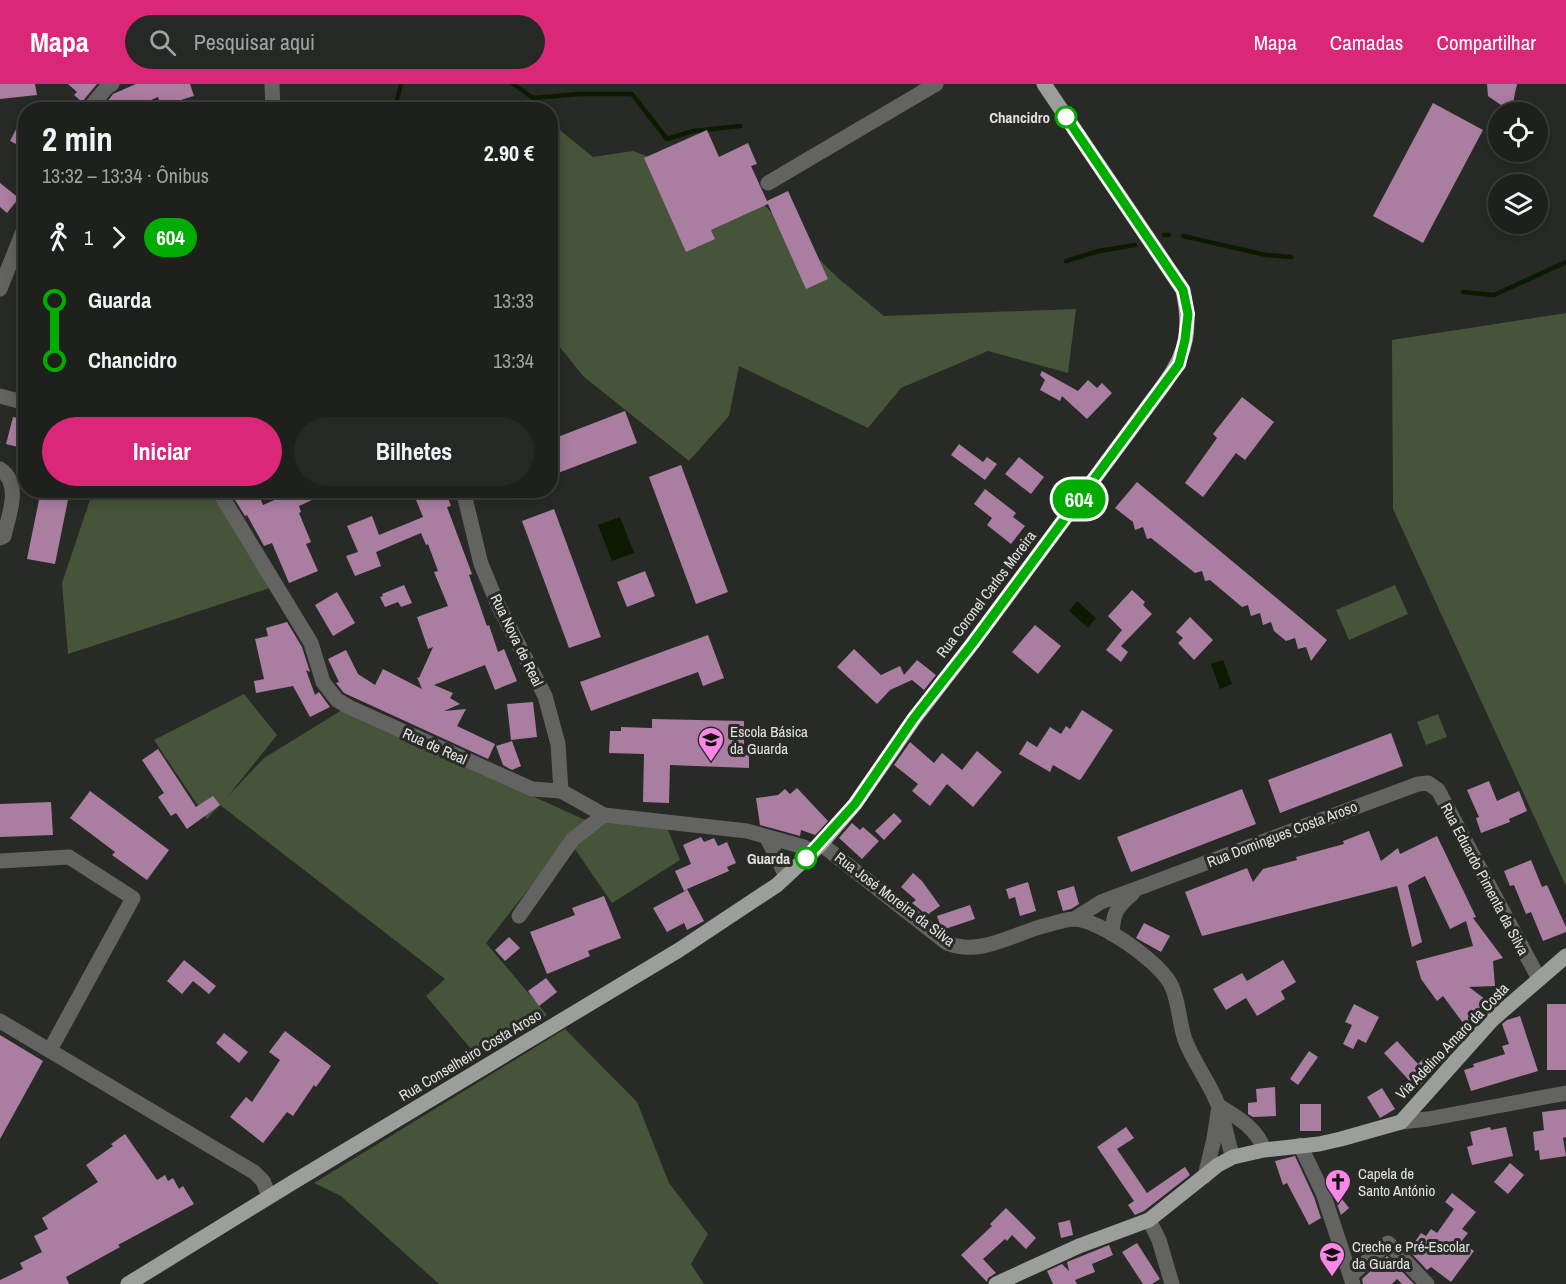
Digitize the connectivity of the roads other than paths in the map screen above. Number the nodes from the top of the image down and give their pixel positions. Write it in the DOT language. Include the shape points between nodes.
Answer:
graph roads {
  1 [pos="112,84"];
  2 [pos="272,84"];
  3 [pos="936,84"];
  4 [pos="1044,84"];
  5 [pos="94,102"];
  6 [pos="273,102"];
  7 [pos="768,183"];
  8 [pos="18,245"];
  9 [pos="0,289"];
  10 [pos="0,396"];
  11 [pos="18,401"];
  12 [pos="0,469"];
  13 [pos="223,498"];
  14 [pos="465,498"];
  15 [pos="0,538"];
  16 [pos="1428,783"];
  17 [pos="561,791"];
  18 [pos="604,814"];
  19 [pos="767,838"];
  20 [pos="817,848"];
  21 [pos="0,861"];
  22 [pos="786,876"];
  23 [pos="1138,888"];
  24 [pos="519,916"];
  25 [pos="1074,919"];
  26 [pos="1112,934"];
  27 [pos="1566,956"];
  28 [pos="1539,978"];
  29 [pos="0,1021"];
  30 [pos="50,1050"];
  31 [pos="1566,1093"];
  32 [pos="1219,1106"];
  33 [pos="1401,1122"];
  34 [pos="1300,1145"];
  35 [pos="1264,1150"];
  36 [pos="1233,1157"];
  37 [pos="1205,1176"];
  38 [pos="269,1196"];
  39 [pos="1149,1220"];
  40 [pos="1352,1279"];
  41 [pos="128,1284"];
  42 [pos="996,1284"];
  43 [pos="1172,1284"];
  44 [pos="1428,1284"];
  1 -- 5 [label="street"];
  2 -- 6 [label="street"];
  3 -- 7 [label="street"];
  4 -- 20 [label="main road, Rua Coronel Carlos Moreira" via="1183,290 1188,314 1179,364 914,718 855,804"];
  8 -- 9 [label="street"];
  10 -- 11 [label="street"];
  12 -- 15 [label="street" via="7,474 14,491 4,536"];
  13 -- 17 [label="street, Rua de Real" via="311,643 323,682 337,700 532,789"];
  14 -- 17 [label="street, Rua Nova de Real" via="481,564 545,696 558,744"];
  16 -- 23 [label="street, Rua Domingues Costa Aroso"];
  16 -- 28 [label="street, Rua Eduardo Pimenta da Silva" via="1438,790"];
  17 -- 18 [label="street, Rua de Real"];
  18 -- 19 [label="street, Rua de Real" via="747,831"];
  18 -- 24 [label="street" via="573,839"];
  19 -- 20 [label="street, Rua de Real"];
  19 -- 22 [label="street"];
  20 -- 22 [label="main road, Rua Conselheiro Costa Aroso"];
  20 -- 25 [label="street, Rua José Moreira da Silva" via="947,943 958,947 974,949"];
  21 -- 30 [label="street" via="69,857 133,898"];
  22 -- 38 [label="main road, Rua Conselheiro Costa Aroso" via="679,950"];
  23 -- 25 [label="street, Rua Domingues Costa Aroso" via="1101,902"];
  23 -- 26 [label="street, Rua Domingues Costa Aroso" via="1118,907"];
  25 -- 26 [label="street" via="1093,923"];
  26 -- 32 [label="street" via="1158,965 1166,975 1184,1038"];
  27 -- 28 [label="main road, Via Adelino Amaro da Costa"];
  28 -- 33 [label="main road, Via Adelino Amaro da Costa" via="1492,1020"];
  29 -- 30 [label="street"];
  30 -- 38 [label="street" via="255,1172"];
  31 -- 33 [label="street"];
  32 -- 35 [label="street" via="1261,1138"];
  32 -- 36 [label="street"];
  32 -- 37 [label="street"];
  33 -- 34 [label="main road, Via Adelino Amaro da Costa" via="1341,1139"];
  34 -- 35 [label="main road, Via Adelino Amaro da Costa"];
  34 -- 40 [label="street" via="1323,1192"];
  35 -- 36 [label="main road, Via Adelino Amaro da Costa"];
  36 -- 37 [label="main road, Via Adelino Amaro da Costa"];
  37 -- 39 [label="main road, Via Adelino Amaro da Costa"];
  38 -- 41 [label="main road, Rua Conselheiro Costa Aroso"];
  39 -- 42 [label="main road, Via Adelino Amaro da Costa" via="1079,1246"];
  39 -- 43 [label="street"];
  40 -- 44 [label="street" via="1388,1243"];
}
